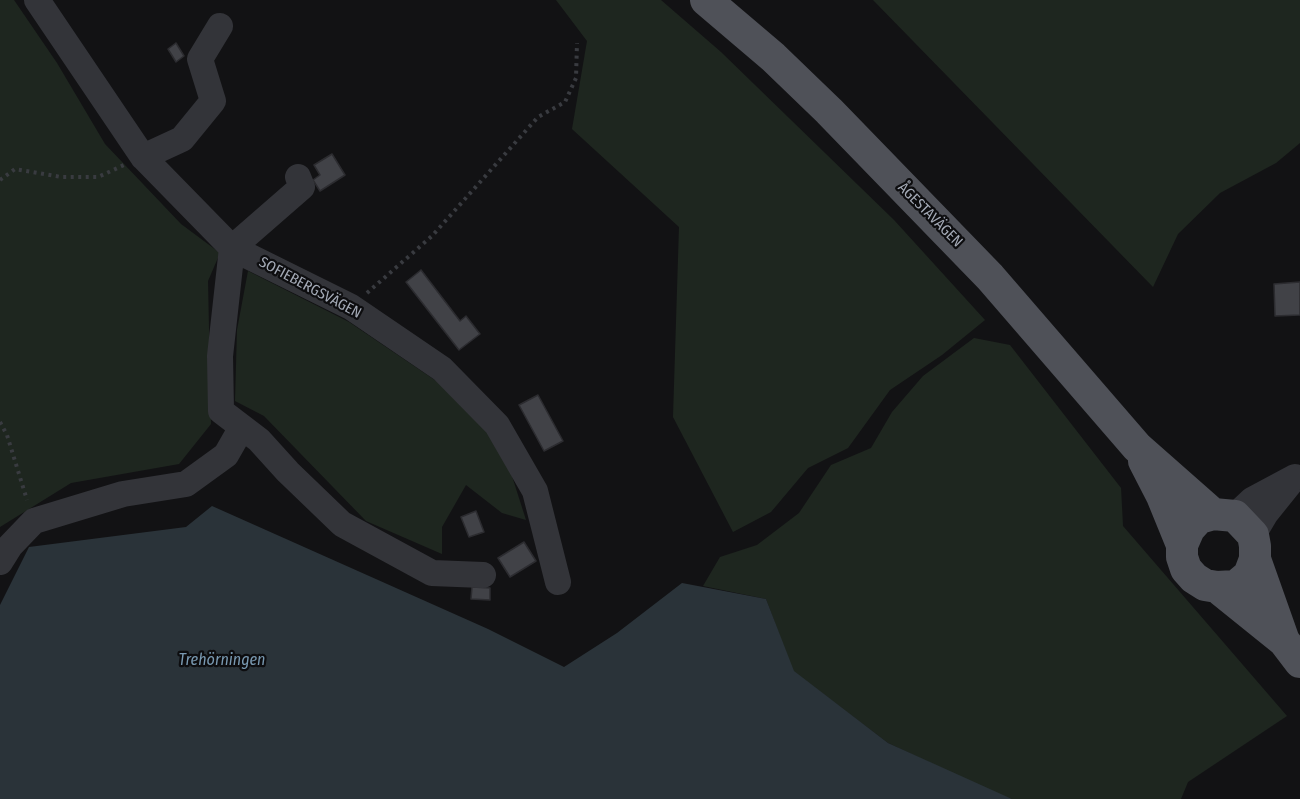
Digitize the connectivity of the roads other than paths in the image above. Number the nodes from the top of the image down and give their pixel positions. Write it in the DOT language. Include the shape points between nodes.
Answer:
graph roads {
  1 [pos="37,0"];
  2 [pos="706,0"];
  3 [pos="220,26"];
  4 [pos="143,157"];
  5 [pos="298,177"];
  6 [pos="232,248"];
  7 [pos="242,427"];
  8 [pos="1137,447"];
  9 [pos="1298,475"];
  10 [pos="1239,531"];
  11 [pos="1182,545"];
  12 [pos="0,562"];
  13 [pos="483,575"];
  14 [pos="558,582"];
  15 [pos="1217,587"];
  16 [pos="1292,652"];
  1 -- 4 [label="street, SOFIEBERGSVÄGEN"];
  2 -- 8 [label="main road, ÅGESTAVÄGEN" via="773,57 990,277"];
  3 -- 4 [label="street" via="200,59 213,101 182,139"];
  4 -- 6 [label="street, SOFIEBERGSVÄGEN"];
  5 -- 6 [label="street" via="302,187"];
  6 -- 7 [label="street" via="220,356 221,411"];
  6 -- 14 [label="street, SOFIEBERGSVÄGEN" via="351,307 442,369 497,425 535,491"];
  7 -- 12 [label="street" via="226,455 186,484 123,494 34,521"];
  7 -- 13 [label="street" via="342,524 432,573"];
  8 -- 10 [label="main road, ÅGESTAVÄGEN"];
  8 -- 11 [label="main road, ÅGESTAVÄGEN"];
  9 -- 10 [label="street" via="1266,513"];
  10 -- 11 [label="main road" via="1199,518"];
  10 -- 15 [label="main road" via="1249,574 1236,586"];
  10 -- 16 [label="main road, ÅGESTAVÄGEN"];
  11 -- 15 [label="main road, ÅGESTAVÄGEN" via="1190,574 1205,585"];
  15 -- 16 [label="main road, ÅGESTAVÄGEN"];
}
